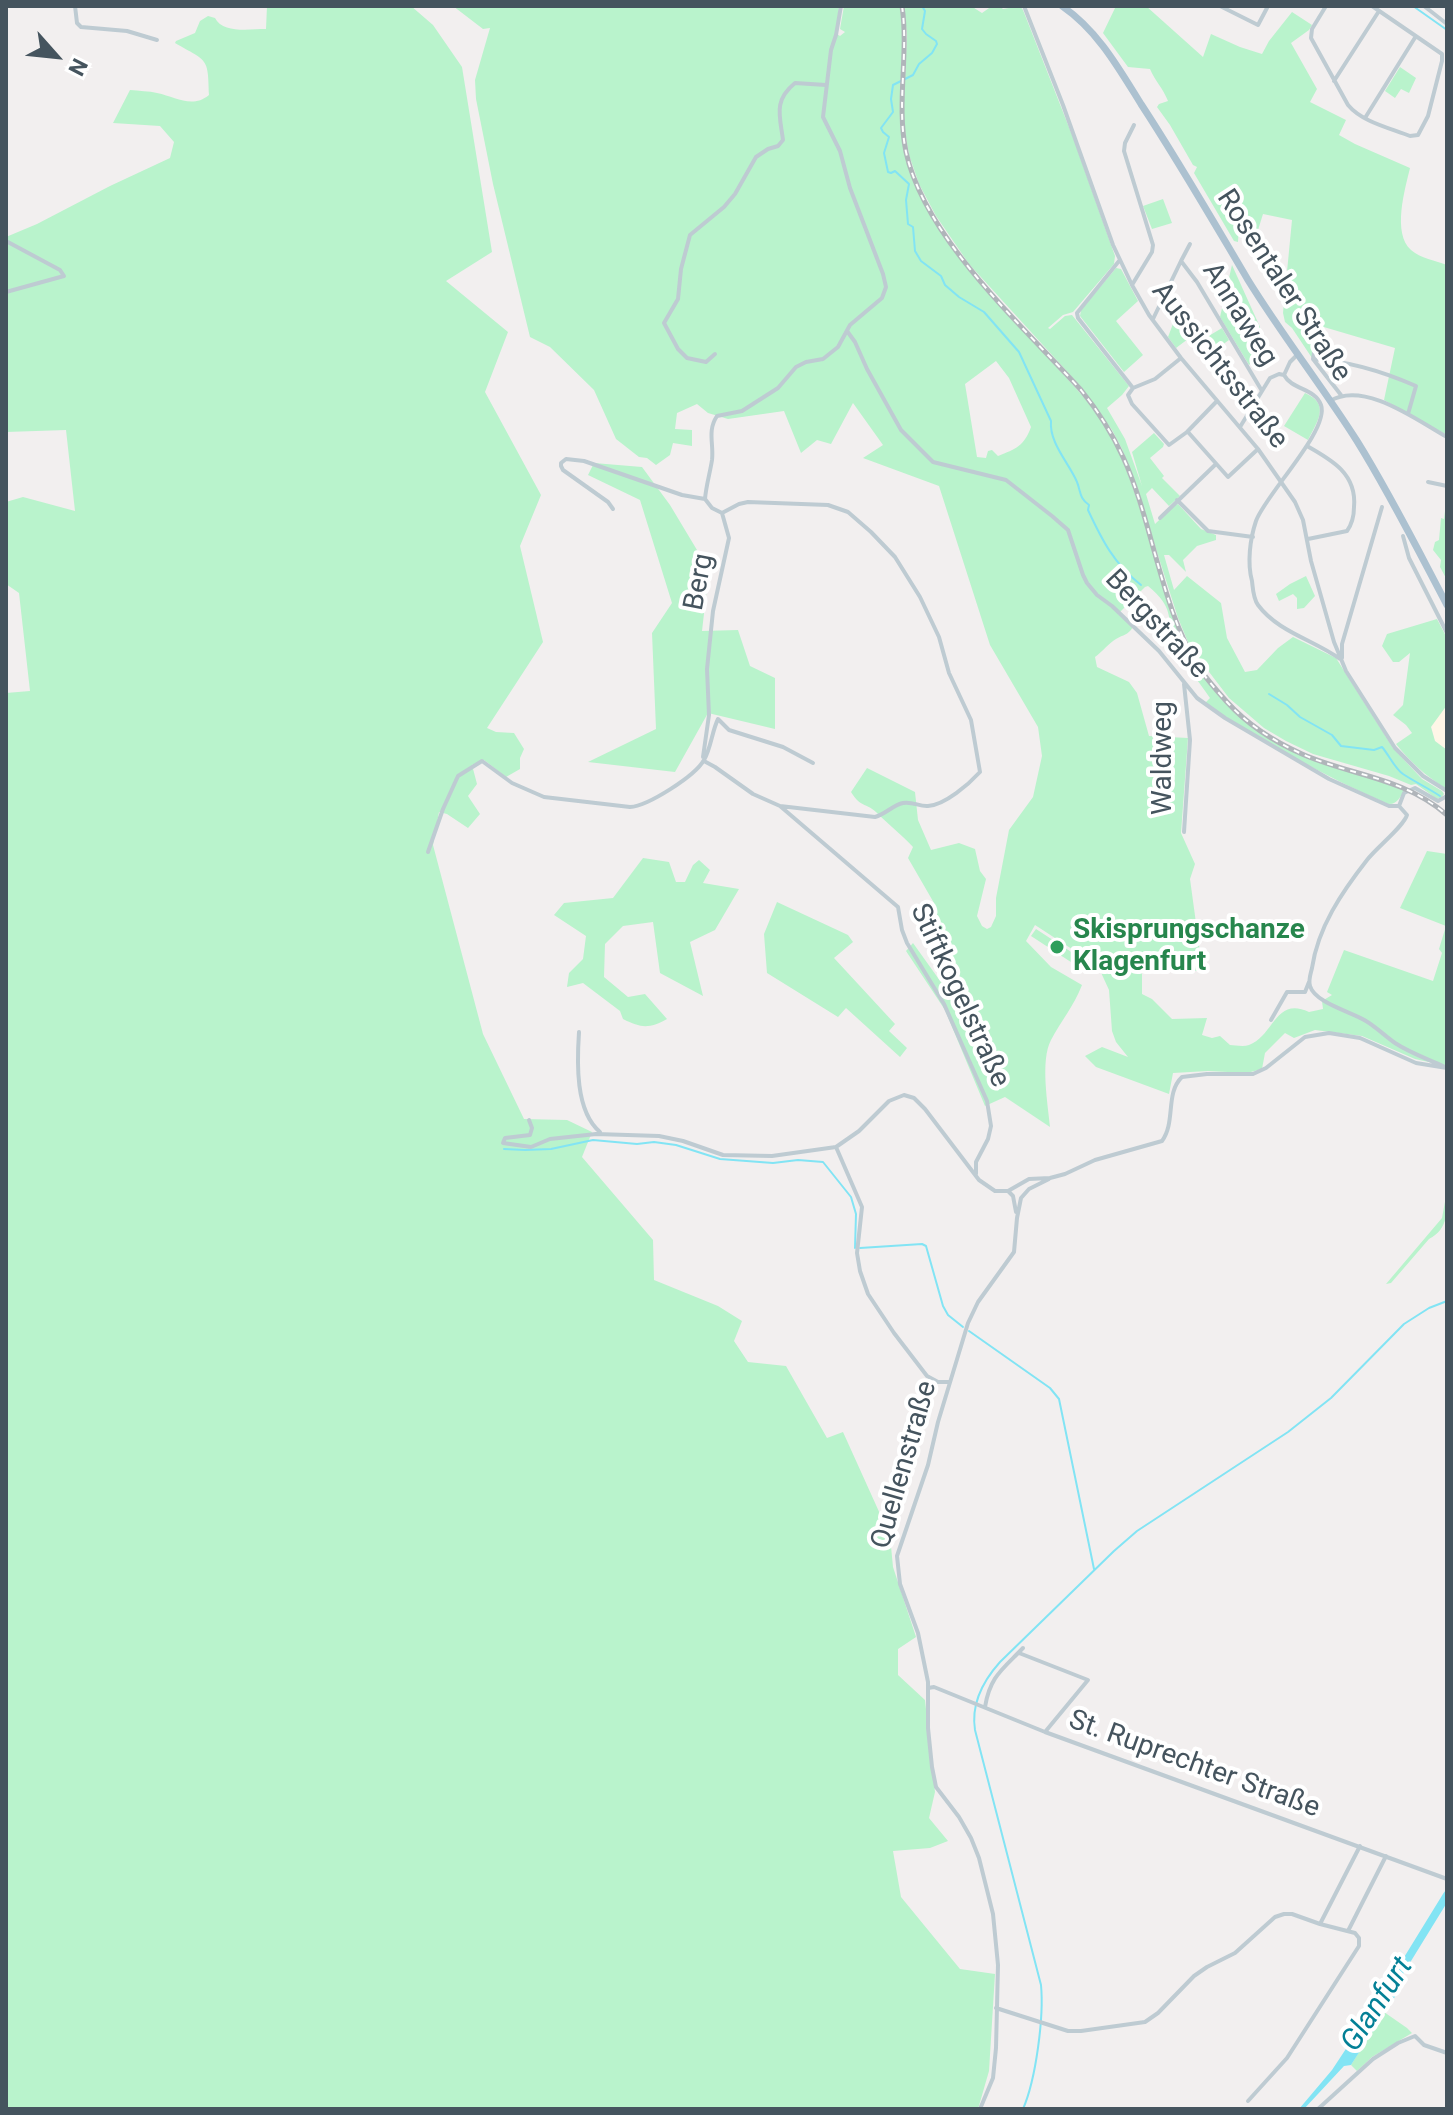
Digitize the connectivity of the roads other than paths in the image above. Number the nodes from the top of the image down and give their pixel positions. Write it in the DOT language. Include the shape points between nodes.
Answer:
graph roads {
  1 [pos="75,6"];
  2 [pos="841,6"];
  3 [pos="1024,6"];
  4 [pos="1062,6"];
  5 [pos="1220,6"];
  6 [pos="1268,6"];
  7 [pos="1372,6"];
  8 [pos="1424,6"];
  9 [pos="1325,7"];
  10 [pos="1232,9"];
  11 [pos="1379,11"];
  12 [pos="1447,24"];
  13 [pos="1416,36"];
  14 [pos="157,40"];
  15 [pos="1334,81"];
  16 [pos="827,85"];
  17 [pos="1365,118"];
  18 [pos="1134,125"];
  19 [pos="6,241"];
  20 [pos="1190,244"];
  21 [pos="1120,261"];
  22 [pos="1181,261"];
  23 [pos="1132,285"];
  24 [pos="6,292"];
  25 [pos="1153,319"];
  26 [pos="1318,326"];
  27 [pos="847,331"];
  28 [pos="715,354"];
  29 [pos="1298,354"];
  30 [pos="1181,358"];
  31 [pos="1313,359"];
  32 [pos="1284,375"];
  33 [pos="1133,388"];
  34 [pos="1262,391"];
  35 [pos="1341,395"];
  36 [pos="1217,401"];
  37 [pos="1330,401"];
  38 [pos="1408,414"];
  39 [pos="1240,427"];
  40 [pos="1187,432"];
  41 [pos="1447,437"];
  42 [pos="1307,446"];
  43 [pos="1258,449"];
  44 [pos="1216,464"];
  45 [pos="1282,481"];
  46 [pos="1428,482"];
  47 [pos="1447,486"];
  48 [pos="705,499"];
  49 [pos="1177,500"];
  50 [pos="1382,507"];
  51 [pos="613,509"];
  52 [pos="722,513"];
  53 [pos="1160,518"];
  54 [pos="1403,536"];
  55 [pos="1253,537"];
  56 [pos="1308,539"];
  57 [pos="1447,605"];
  58 [pos="1447,633"];
  59 [pos="1342,660"];
  60 [pos="1184,684"];
  61 [pos="704,761"];
  62 [pos="813,763"];
  63 [pos="1447,793"];
  64 [pos="780,806"];
  65 [pos="1399,806"];
  66 [pos="1184,832"];
  67 [pos="428,852"];
  68 [pos="1309,982"];
  69 [pos="1305,992"];
  70 [pos="1313,992"];
  71 [pos="1271,1020"];
  72 [pos="579,1032"];
  73 [pos="1447,1068"];
  74 [pos="529,1120"];
  75 [pos="601,1134"];
  76 [pos="844,1143"];
  77 [pos="836,1147"];
  78 [pos="840,1155"];
  79 [pos="977,1176"];
  80 [pos="1050,1178"];
  81 [pos="1008,1191"];
  82 [pos="1017,1218"];
  83 [pos="950,1382"];
  84 [pos="928,1688"];
  85 [pos="983,1706"];
  86 [pos="1045,1732"];
  87 [pos="1360,1846"];
  88 [pos="1386,1856"];
  89 [pos="1447,1879"];
  90 [pos="1320,1924"];
  91 [pos="1348,1931"];
  92 [pos="996,2008"];
  93 [pos="1447,2053"];
  94 [pos="1248,2101"];
  95 [pos="980,2109"];
  96 [pos="1318,2109"];
  1 -- 14 [label="street" via="81,27"];
  2 -- 16 [label="street"];
  3 -- 21 [label="street, Aussichtsstraße"];
  4 -- 29 [label="main road, Rosentaler Straße" via="1095,34 1115,62"];
  5 -- 10 [label="street"];
  6 -- 10 [label="street" via="1258,25"];
  7 -- 11 [label="street"];
  8 -- 12 [label="street"];
  9 -- 15 [label="street" via="1311,38"];
  11 -- 13 [label="street"];
  11 -- 15 [label="street"];
  13 -- 17 [label="street"];
  13 -- 17 [label="street" via="1440,52 1442,61 1418,135"];
  15 -- 17 [label="street" via="1351,109"];
  16 -- 27 [label="street" via="823,117 840,151 886,287 882,298"];
  16 -- 28 [label="street" via="790,87 779,105 783,140 756,157 724,207 690,235 678,299 664,323 687,358 706,362"];
  18 -- 23 [label="street" via="1124,151 1153,245"];
  19 -- 24 [label="street" via="64,276"];
  20 -- 22 [label="street, Annaweg"];
  21 -- 23 [label="street, Aussichtsstraße"];
  21 -- 33 [label="street" via="1077,313"];
  22 -- 25 [label="street, Annaweg"];
  22 -- 34 [label="street, Annaweg"];
  23 -- 25 [label="street, Aussichtsstraße"];
  25 -- 30 [label="street, Aussichtsstraße"];
  26 -- 31 [label="street"];
  27 -- 48 [label="street" via="823,359 796,367 778,388 742,411 717,416 710,435"];
  27 -- 60 [label="street, Bergstraße" via="911,441 933,462 1006,480 1068,530 1087,583 1159,651"];
  29 -- 32 [label="street"];
  29 -- 37 [label="main road, Rosentaler Straße"];
  30 -- 33 [label="street" via="1155,379"];
  30 -- 36 [label="street, Aussichtsstraße"];
  31 -- 35 [label="street"];
  31 -- 38 [label="street" via="1388,374 1416,386"];
  32 -- 34 [label="street, Annaweg" via="1270,378"];
  32 -- 42 [label="street" via="1321,404 1321,418"];
  33 -- 40 [label="street" via="1128,398 1166,444"];
  34 -- 39 [label="street, Annaweg"];
  35 -- 37 [label="street"];
  35 -- 38 [label="street" via="1370,398"];
  36 -- 39 [label="street, Aussichtsstraße"];
  36 -- 40 [label="street"];
  37 -- 57 [label="main road, Rosentaler Straße"];
  38 -- 41 [label="street"];
  39 -- 43 [label="street, Aussichtsstraße"];
  40 -- 44 [label="street"];
  42 -- 45 [label="street"];
  42 -- 56 [label="street" via="1340,467 1351,482 1354,501 1347,531"];
  43 -- 44 [label="street" via="1228,477"];
  43 -- 45 [label="street, Aussichtsstraße"];
  44 -- 49 [label="street"];
  45 -- 55 [label="street" via="1259,513"];
  45 -- 56 [label="street, Aussichtsstraße" via="1300,509"];
  46 -- 47 [label="street"];
  48 -- 51 [label="street" via="584,461 561,463"];
  48 -- 52 [label="street"];
  49 -- 53 [label="street"];
  49 -- 55 [label="street" via="1208,531"];
  50 -- 59 [label="street" via="1342,644"];
  52 -- 61 [label="street, Berg" via="729,538 711,625"];
  52 -- 64 [label="street, Stiftkogelstraße" via="748,502 828,505 848,512 895,557 920,597 971,720 980,772 936,804 907,802 875,817"];
  54 -- 58 [label="street"];
  55 -- 59 [label="street" via="1250,573 1259,607 1293,634"];
  56 -- 59 [label="street, Aussichtsstraße" via="1320,597"];
  59 -- 63 [label="street, Aussichtsstraße" via="1395,748"];
  60 -- 65 [label="street, Bergstraße" via="1225,718 1319,773 1359,794"];
  60 -- 66 [label="street, Waldweg" via="1190,730"];
  61 -- 62 [label="street" via="718,719 729,730"];
  61 -- 64 [label="street, Stiftkogelstraße"];
  61 -- 67 [label="street" via="661,795 630,807 544,797 482,761 458,776"];
  63 -- 65 [label="street" via="1438,801 1415,788 1404,793"];
  64 -- 79 [label="street, Stiftkogelstraße" via="898,907 907,943 944,1004 987,1101 991,1126 976,1162"];
  65 -- 68 [label="street" via="1407,815 1405,821 1336,903 1316,944"];
  68 -- 69 [label="street"];
  68 -- 70 [label="street"];
  69 -- 70 [label="street"];
  69 -- 71 [label="street" via="1287,992"];
  70 -- 73 [label="street"];
  72 -- 75 [label="street" via="578,1084 593,1127"];
  73 -- 80 [label="street" via="1416,1063 1360,1038 1314,1034 1260,1072 1182,1077 1173,1091 1170,1126 1162,1141"];
  74 -- 75 [label="street" via="530,1135 505,1138 503,1143 531,1147 550,1139"];
  75 -- 77 [label="street" via="671,1138 714,1153 743,1156"];
  76 -- 77 [label="street"];
  76 -- 78 [label="street"];
  76 -- 79 [label="street" via="889,1101 907,1095 925,1109"];
  77 -- 78 [label="street"];
  78 -- 83 [label="street" via="862,1207 857,1253 868,1294 927,1376"];
  79 -- 81 [label="street" via="989,1188"];
  80 -- 81 [label="street" via="1029,1179"];
  80 -- 82 [label="street, Quellenstraße" via="1025,1192"];
  81 -- 82 [label="street, Quellenstraße"];
  82 -- 83 [label="street, Quellenstraße" via="1014,1252 978,1302"];
  83 -- 84 [label="street, Quellenstraße" via="897,1556 897,1574 918,1633"];
  84 -- 85 [label="street, St. Ruprechter Straße"];
  84 -- 92 [label="street, Quellenstraße" via="936,1787 971,1838 990,1897 998,1965"];
  85 -- 86 [label="street, St. Ruprechter Straße"];
  85 -- 86 [label="street" via="992,1681 1021,1650 1088,1680"];
  86 -- 87 [label="street, St. Ruprechter Straße"];
  87 -- 88 [label="street, St. Ruprechter Straße"];
  87 -- 90 [label="street"];
  88 -- 89 [label="street, St. Ruprechter Straße"];
  88 -- 91 [label="street"];
  90 -- 91 [label="street"];
  90 -- 92 [label="street" via="1292,1914 1275,1917 1235,1953 1194,1976 1145,2022 1075,2031"];
  91 -- 94 [label="street" via="1357,1935 1359,1946 1287,2058"];
  92 -- 95 [label="street, Quellenstraße" via="994,2071"];
  93 -- 96 [label="street" via="1415,2036 1398,2043"];
}
